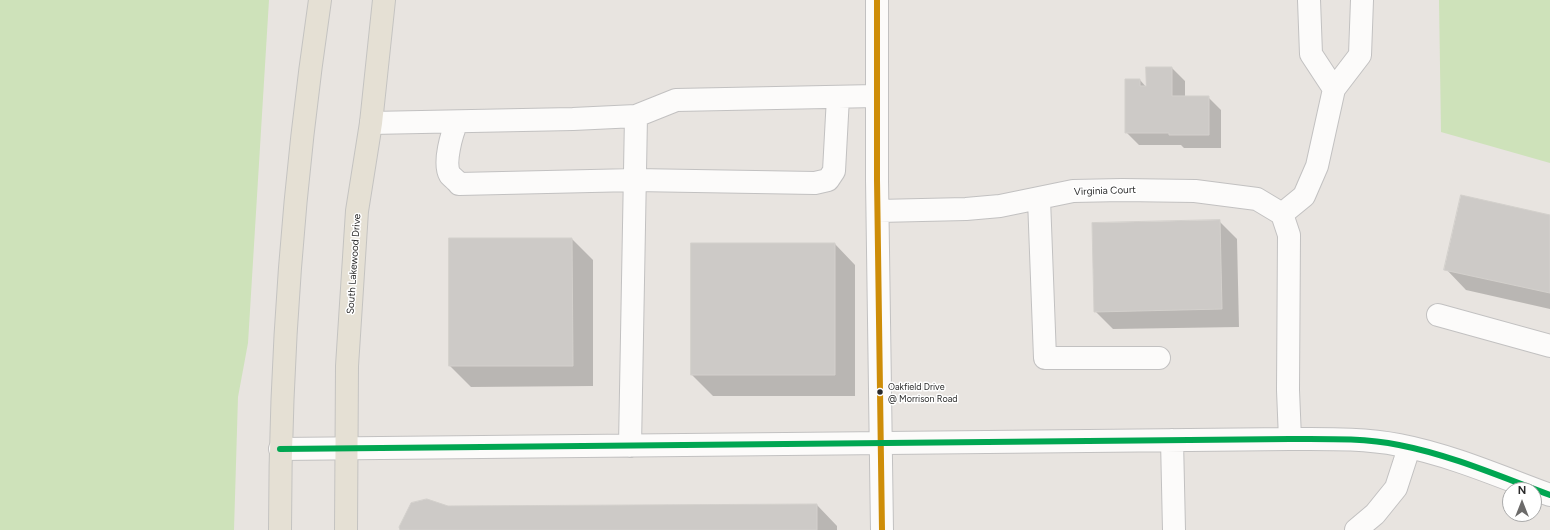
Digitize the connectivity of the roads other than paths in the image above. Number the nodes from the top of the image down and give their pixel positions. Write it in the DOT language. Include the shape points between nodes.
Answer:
graph roads {
  1 [pos="320,0"];
  2 [pos="384,0"];
  3 [pos="877,0"];
  4 [pos="1309,0"];
  5 [pos="1362,0"];
  6 [pos="1334,89"];
  7 [pos="876,96"];
  8 [pos="838,97"];
  9 [pos="636,116"];
  10 [pos="457,122"];
  11 [pos="371,123"];
  12 [pos="635,180"];
  13 [pos="1039,199"];
  14 [pos="878,211"];
  15 [pos="1282,214"];
  16 [pos="1438,315"];
  17 [pos="1550,346"];
  18 [pos="1159,358"];
  19 [pos="1290,438"];
  20 [pos="1172,440"];
  21 [pos="882,443"];
  22 [pos="630,446"];
  23 [pos="346,448"];
  24 [pos="1409,448"];
  25 [pos="280,449"];
  26 [pos="1550,495"];
  27 [pos="280,530"];
  28 [pos="346,530"];
  29 [pos="882,530"];
  30 [pos="1174,530"];
  31 [pos="1356,530"];
  1 -- 25 [label="main road" via="295,207 288,286"];
  2 -- 11 [label="main road, South Lakewood Drive"];
  3 -- 7 [label="street"];
  4 -- 6 [label="street" via="1311,54"];
  5 -- 6 [label="street" via="1360,54"];
  6 -- 15 [label="street" via="1316,166 1304,196"];
  7 -- 8 [label="street"];
  7 -- 14 [label="street"];
  8 -- 9 [label="street" via="676,100"];
  8 -- 12 [label="street" via="834,171 828,180"];
  9 -- 10 [label="street"];
  9 -- 12 [label="street"];
  10 -- 11 [label="street"];
  10 -- 12 [label="street" via="451,136 448,157 449,174 459,184"];
  11 -- 23 [label="main road, South Lakewood Drive" via="357,211 347,366"];
  12 -- 22 [label="street"];
  13 -- 14 [label="street, Virginia Court" via="966,209"];
  13 -- 15 [label="street, Virginia Court" via="1073,191 1196,191 1257,199"];
  13 -- 18 [label="street" via="1045,358"];
  14 -- 21 [label="street"];
  15 -- 19 [label="street" via="1290,235"];
  16 -- 17 [label="street"];
  19 -- 20 [label="street"];
  19 -- 24 [label="street" via="1348,439"];
  20 -- 21 [label="street"];
  20 -- 30 [label="street"];
  21 -- 22 [label="street"];
  21 -- 29 [label="street"];
  22 -- 23 [label="street"];
  23 -- 25 [label="street"];
  23 -- 28 [label="main road, South Lakewood Drive"];
  24 -- 26 [label="street" via="1454,460"];
  24 -- 31 [label="street" via="1396,488 1375,514"];
  25 -- 27 [label="main road"];
}
